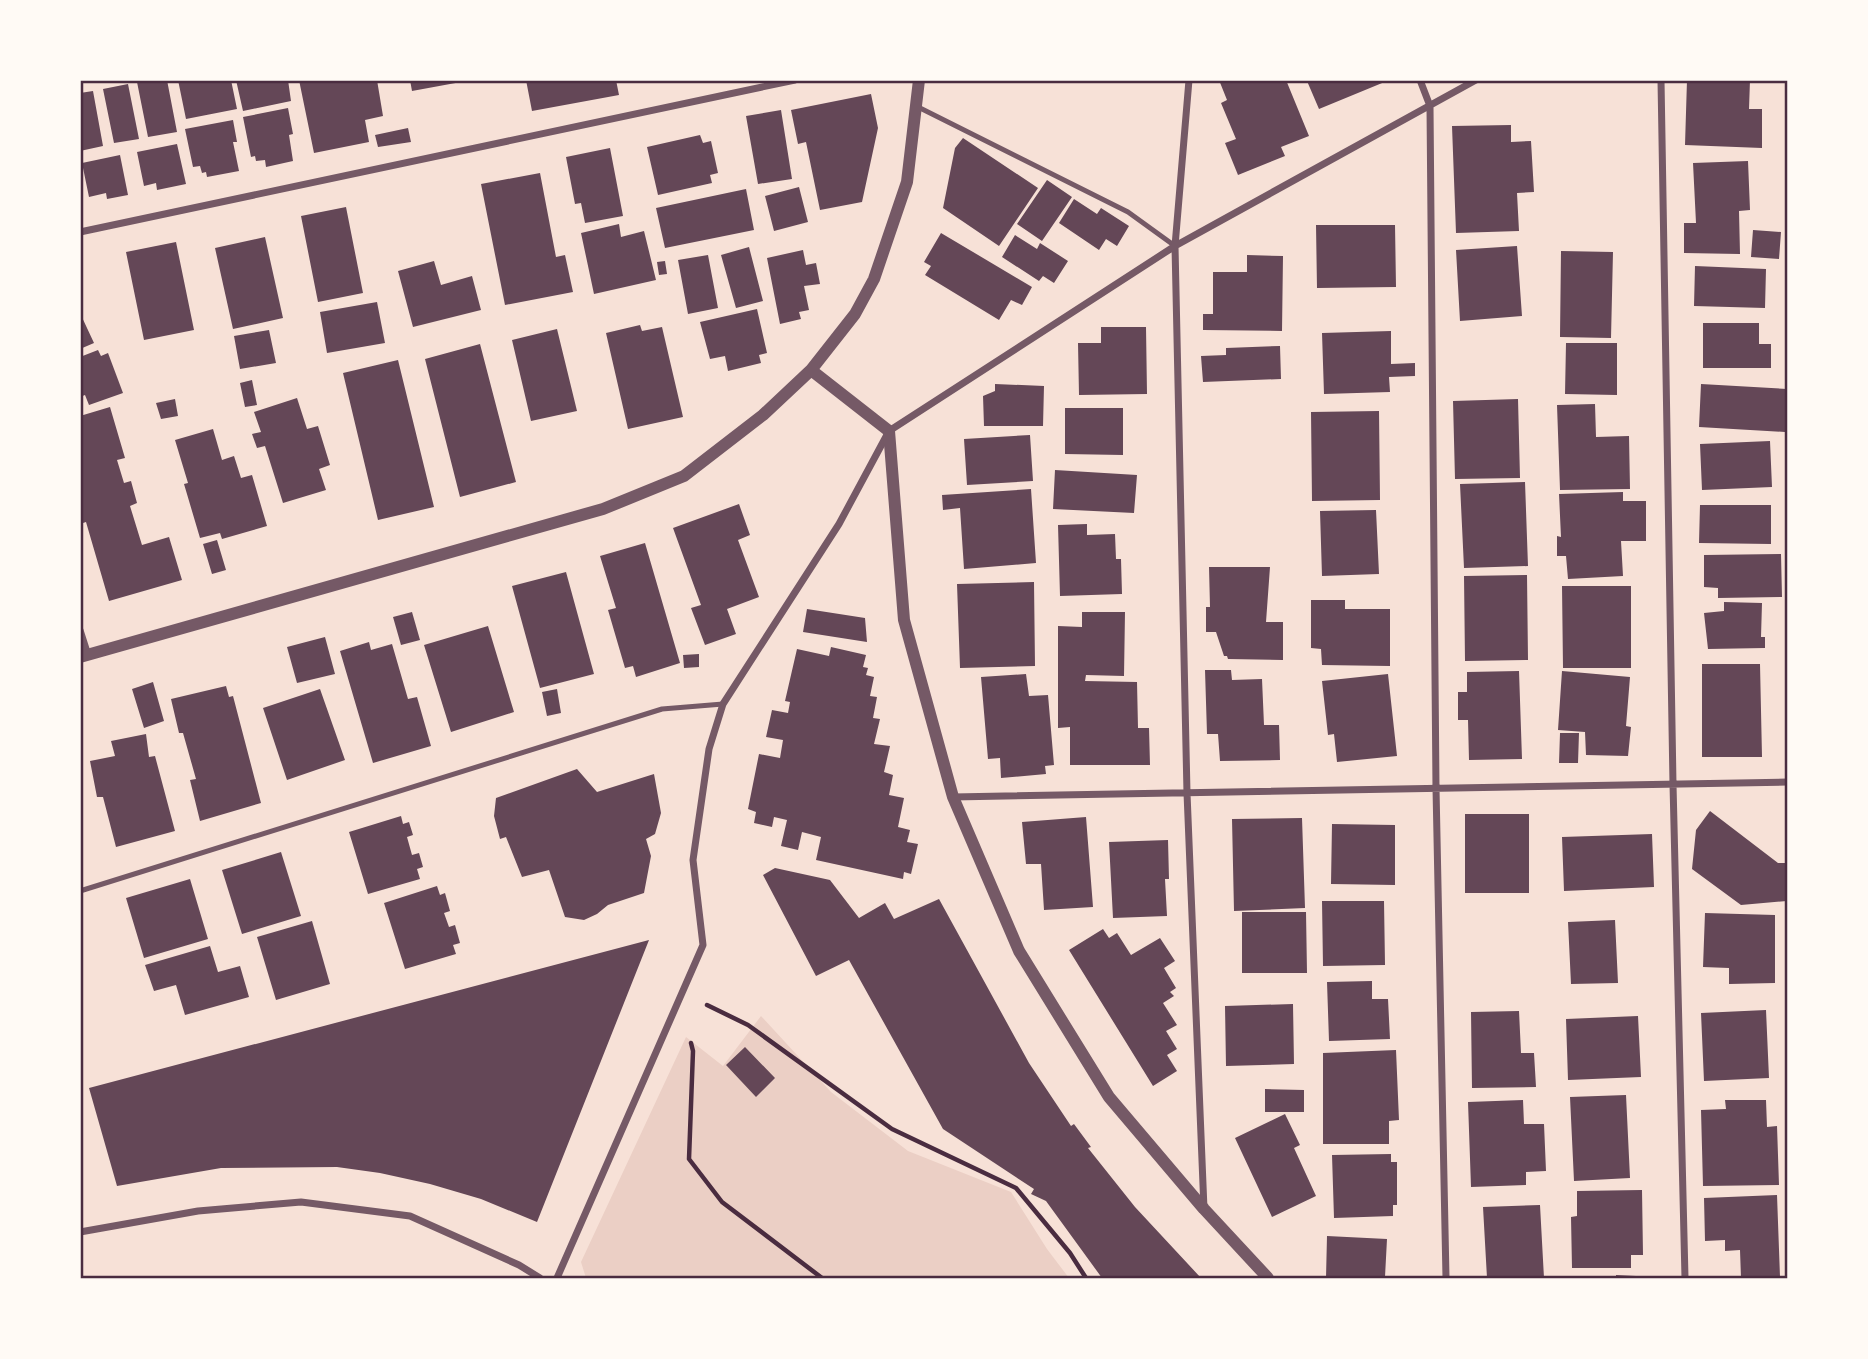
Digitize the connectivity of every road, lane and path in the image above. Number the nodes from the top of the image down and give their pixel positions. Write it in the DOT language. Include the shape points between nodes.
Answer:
graph roads {
  1 [pos="795,80"];
  2 [pos="919,80"];
  3 [pos="1189,80"];
  4 [pos="1420,80"];
  5 [pos="1476,80"];
  6 [pos="1661,80"];
  7 [pos="915,106"];
  8 [pos="1430,106"];
  9 [pos="80,232"];
  10 [pos="1175,246"];
  11 [pos="811,370"];
  12 [pos="889,431"];
  13 [pos="80,630"];
  14 [pos="84,656"];
  15 [pos="723,704"];
  16 [pos="1787,782"];
  17 [pos="1673,784"];
  18 [pos="1436,788"];
  19 [pos="1188,793"];
  20 [pos="953,797"];
  21 [pos="80,891"];
  22 [pos="682,993"];
  23 [pos="692,1051"];
  24 [pos="1204,1209"];
  25 [pos="80,1232"];
  26 [pos="540,1279"];
  27 [pos="557,1279"];
  28 [pos="822,1279"];
  29 [pos="1086,1279"];
  30 [pos="1268,1279"];
  31 [pos="1446,1279"];
  32 [pos="1685,1279"];
  1 -- 9 [label="street"];
  2 -- 7 [label="street"];
  3 -- 10 [label="street"];
  4 -- 8 [label="street"];
  5 -- 8 [label="street"];
  6 -- 17 [label="street"];
  7 -- 10 [label="lane" via="1128,212"];
  7 -- 11 [label="street" via="907,182 874,279 855,314"];
  8 -- 10 [label="street"];
  8 -- 18 [label="street"];
  10 -- 12 [label="street"];
  10 -- 19 [label="street"];
  11 -- 12 [label="street"];
  11 -- 14 [label="street" via="684,477 603,509"];
  12 -- 15 [label="street" via="839,524"];
  12 -- 20 [label="street" via="904,620"];
  13 -- 14 [label="street"];
  15 -- 21 [label="lane" via="662,709"];
  15 -- 22 [label="street" via="709,749 693,860 703,945"];
  16 -- 17 [label="street"];
  17 -- 18 [label="street"];
  17 -- 32 [label="street"];
  18 -- 19 [label="street"];
  18 -- 31 [label="street"];
  19 -- 20 [label="street"];
  19 -- 24 [label="street"];
  20 -- 24 [label="street" via="1018,951 1109,1097"];
  22 -- 27 [label="street"];
  22 -- 29 [label="path" via="748,1025 892,1129 1016,1188"];
  23 -- 28 [label="path" via="689,1159 722,1202"];
  24 -- 30 [label="street"];
  25 -- 26 [label="street" via="198,1212 301,1202 410,1216"];
}
